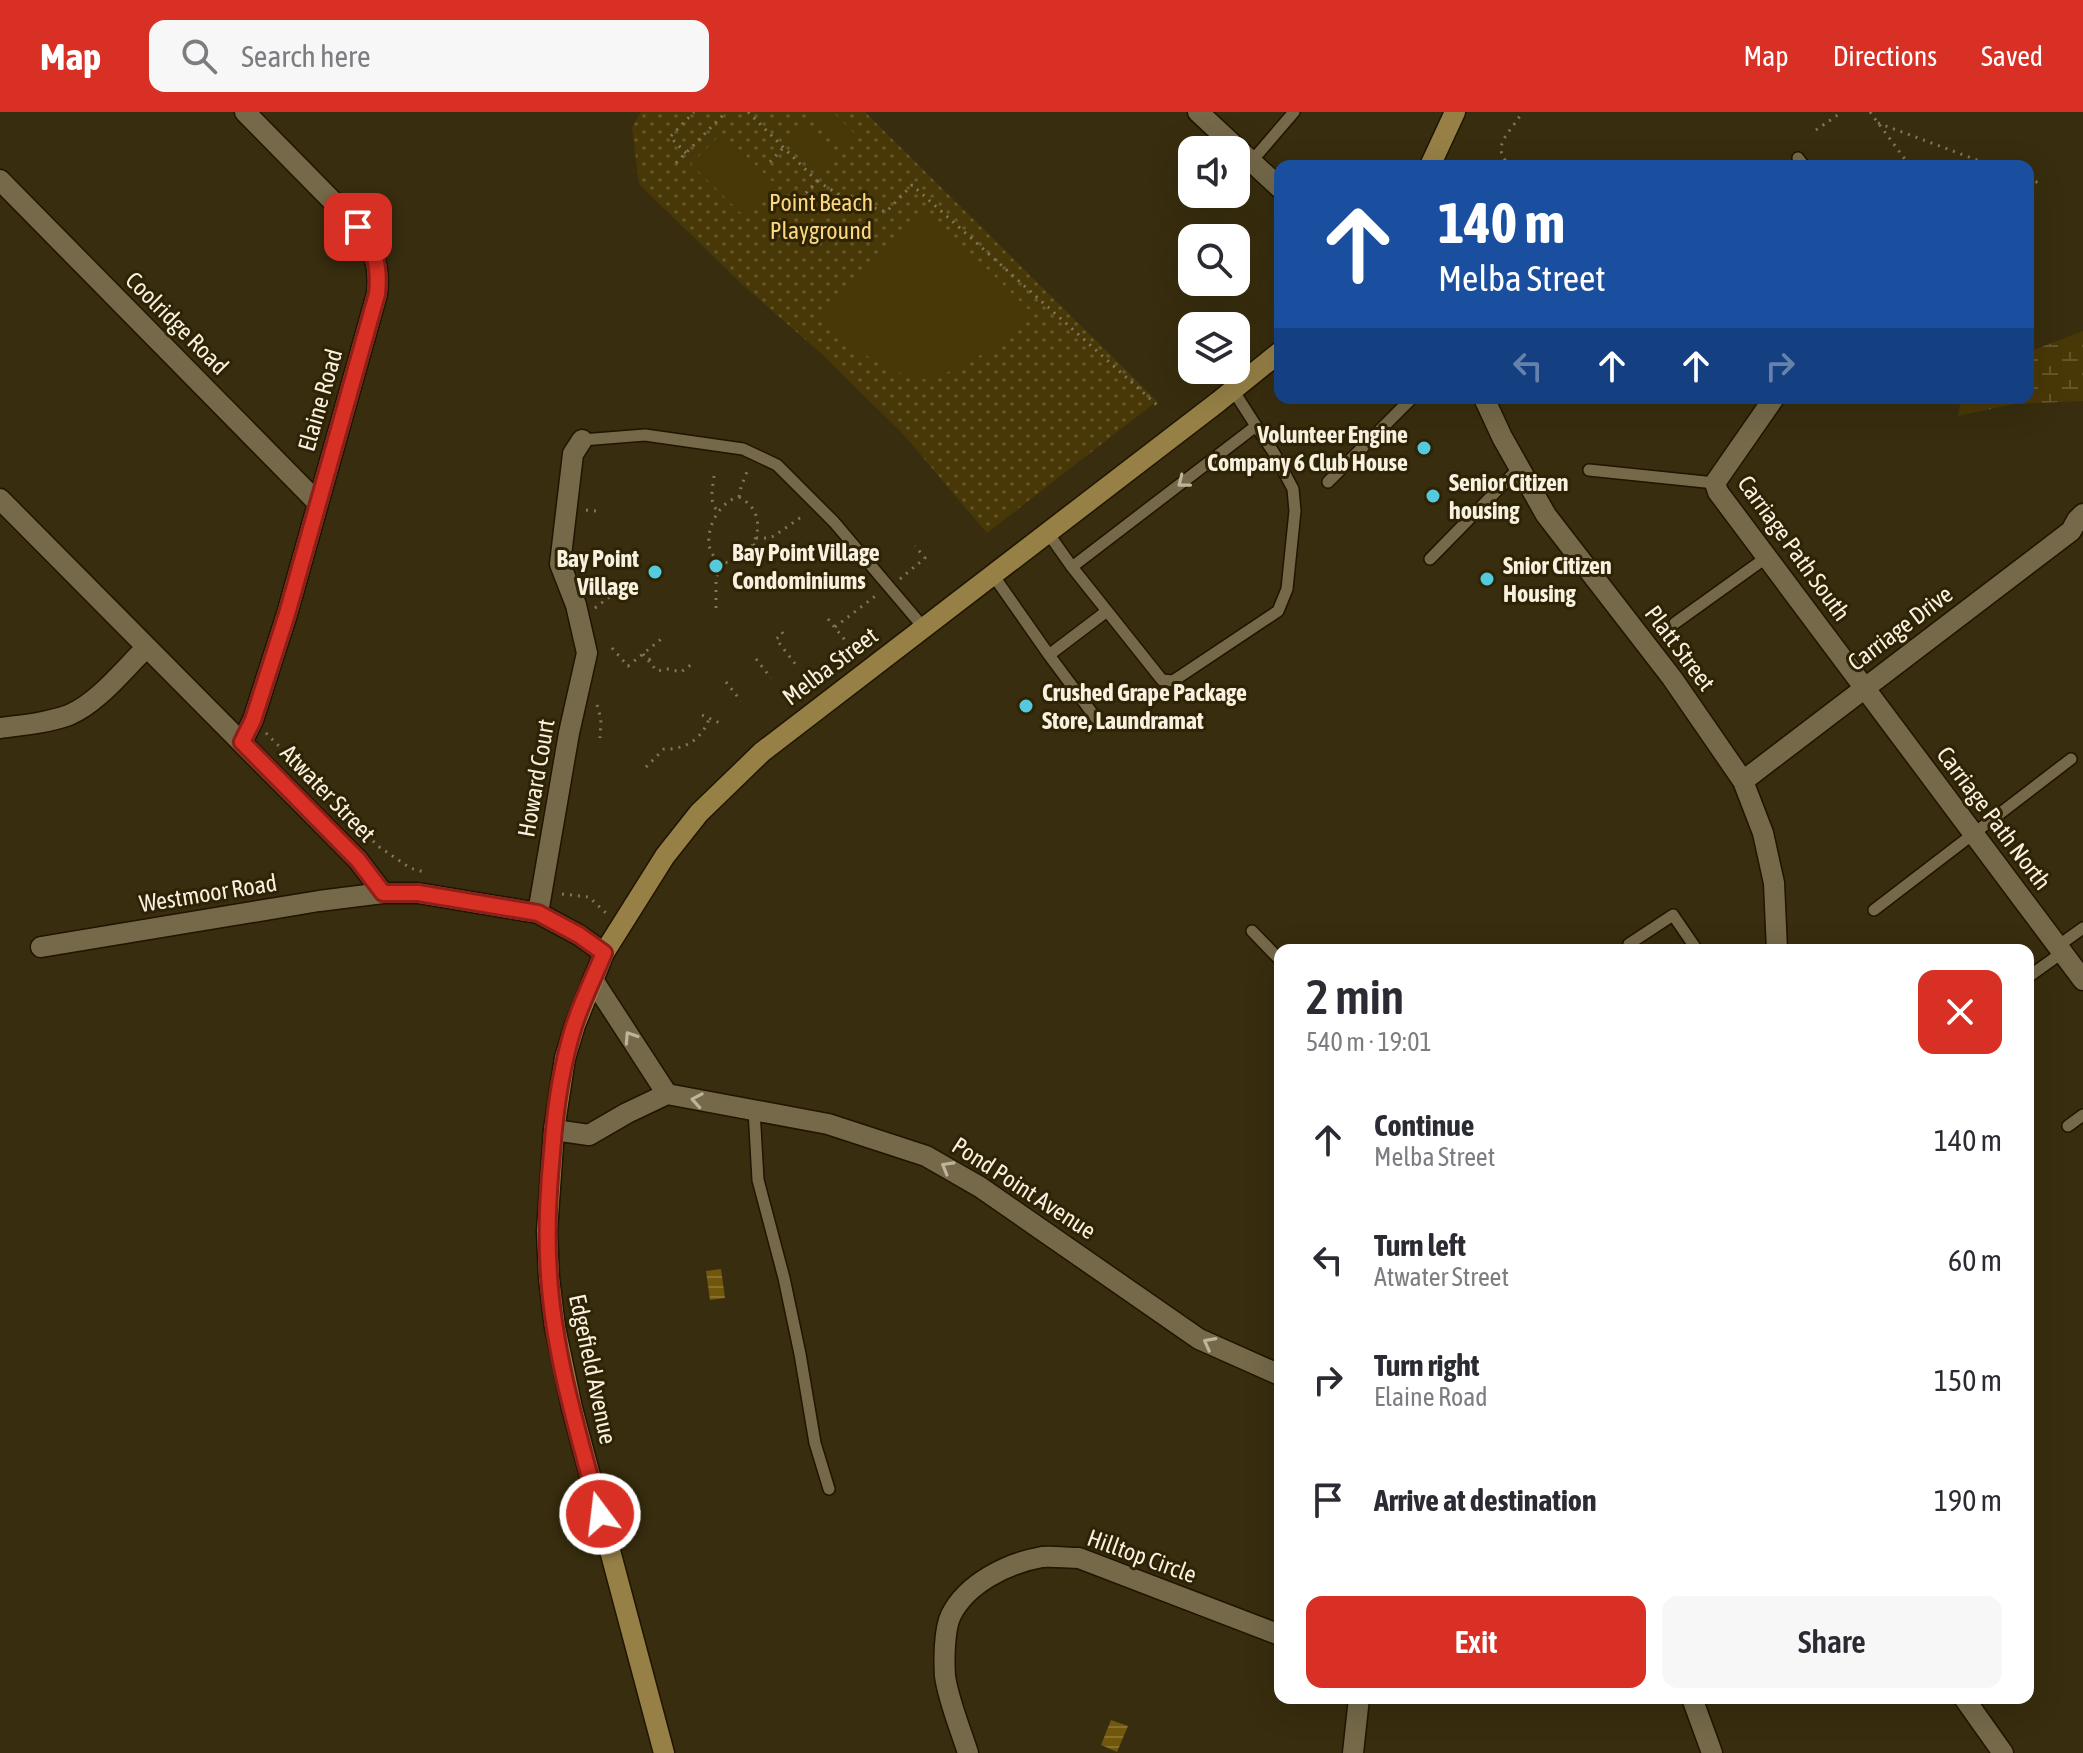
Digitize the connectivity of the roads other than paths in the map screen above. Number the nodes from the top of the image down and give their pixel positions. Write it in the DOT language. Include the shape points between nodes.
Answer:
graph roads {
  1 [pos="245,112"];
  2 [pos="1198,112"];
  3 [pos="1294,112"];
  4 [pos="1455,112"];
  5 [pos="1433,160"];
  6 [pos="1251,162"];
  7 [pos="0,180"];
  8 [pos="1274,183"];
  9 [pos="1274,357"];
  10 [pos="1233,390"];
  11 [pos="1406,404"];
  12 [pos="1487,404"];
  13 [pos="1770,404"];
  14 [pos="1256,426"];
  15 [pos="582,440"];
  16 [pos="1520,467"];
  17 [pos="1589,470"];
  18 [pos="1328,482"];
  19 [pos="1715,483"];
  20 [pos="0,499"];
  21 [pos="318,503"];
  22 [pos="2083,514"];
  23 [pos="1048,533"];
  24 [pos="2077,539"];
  25 [pos="1767,557"];
  26 [pos="1430,559"];
  27 [pos="1072,567"];
  28 [pos="993,575"];
  29 [pos="1107,611"];
  30 [pos="1675,623"];
  31 [pos="924,628"];
  32 [pos="146,648"];
  33 [pos="1049,655"];
  34 [pos="1864,688"];
  35 [pos="1098,721"];
  36 [pos="0,728"];
  37 [pos="242,742"];
  38 [pos="2071,759"];
  39 [pos="1743,781"];
  40 [pos="1973,833"];
  41 [pos="383,893"];
  42 [pos="1874,910"];
  43 [pos="538,913"];
  44 [pos="2083,928"];
  45 [pos="1252,931"];
  46 [pos="1629,944"];
  47 [pos="1693,944"];
  48 [pos="1777,944"];
  49 [pos="41,947"];
  50 [pos="2060,949"];
  51 [pos="604,953"];
  52 [pos="1274,954"];
  53 [pos="2034,972"];
  54 [pos="593,980"];
  55 [pos="2083,980"];
  56 [pos="667,1094"];
  57 [pos="754,1110"];
  58 [pos="2083,1115"];
  59 [pos="2068,1126"];
  60 [pos="554,1130"];
  61 [pos="1274,1372"];
  62 [pos="829,1489"];
  63 [pos="1274,1633"];
  64 [pos="1358,1704"];
  65 [pos="1694,1704"];
  66 [pos="1968,1704"];
  67 [pos="664,1753"];
  68 [pos="968,1753"];
  69 [pos="1353,1753"];
  70 [pos="1712,1753"];
  71 [pos="2003,1753"];
  1 -- 21 [label="street, Elaine Road" via="358,227 377,264 377,294"];
  2 -- 6 [label="street"];
  3 -- 6 [label="lane"];
  4 -- 5 [label="main road"];
  6 -- 8 [label="street"];
  7 -- 21 [label="street, Coolridge Road"];
  9 -- 10 [label="main road, Melba Street"];
  10 -- 14 [label="lane"];
  10 -- 23 [label="main road, Melba Street"];
  11 -- 18 [label="lane"];
  12 -- 16 [label="street, Platt Street"];
  13 -- 19 [label="street, Carriage Path South"];
  14 -- 27 [label="lane, one-way"];
  14 -- 29 [label="lane" via="1293,489 1287,589 1278,611 1173,681 1162,680"];
  15 -- 31 [label="lane" via="645,435 743,449 777,465 834,522"];
  15 -- 43 [label="street, Howard Court" via="573,454 560,564 587,653"];
  16 -- 26 [label="lane"];
  16 -- 39 [label="street, Platt Street" via="1546,515 1672,678"];
  17 -- 19 [label="lane"];
  19 -- 25 [label="street, Carriage Path South"];
  20 -- 32 [label="street, Atwater Street"];
  21 -- 37 [label="street, Elaine Road" via="287,614"];
  22 -- 24 [label="street, Carriage Drive" via="2077,520"];
  23 -- 27 [label="lane"];
  23 -- 28 [label="main road, Melba Street"];
  24 -- 34 [label="street, Carriage Drive"];
  25 -- 30 [label="lane"];
  25 -- 34 [label="street, Carriage Path South"];
  27 -- 29 [label="lane"];
  28 -- 31 [label="main road, Melba Street"];
  28 -- 33 [label="lane"];
  29 -- 33 [label="lane"];
  31 -- 51 [label="main road, Melba Street" via="762,752 699,813"];
  32 -- 36 [label="street" via="72,714"];
  32 -- 37 [label="street, Atwater Street"];
  33 -- 35 [label="lane"];
  34 -- 39 [label="street, Carriage Drive"];
  34 -- 40 [label="street, Carriage Path North"];
  37 -- 41 [label="street, Atwater Street" via="358,860"];
  38 -- 40 [label="lane"];
  39 -- 48 [label="street, Platt Street" via="1763,833 1774,883"];
  40 -- 42 [label="lane"];
  40 -- 50 [label="street, Carriage Path North"];
  41 -- 43 [label="street" via="418,893"];
  41 -- 49 [label="street, Westmoor Road"];
  43 -- 51 [label="street"];
  44 -- 50 [label="lane"];
  45 -- 52 [label="lane"];
  46 -- 47 [label="lane" via="1673,915"];
  50 -- 53 [label="lane"];
  50 -- 55 [label="street, Carriage Path North"];
  51 -- 54 [label="main road, Melba Street"];
  56 -- 54 [label="street, one-way"];
  54 -- 60 [label="main road, Melba Street" via="565,1058"];
  57 -- 56 [label="street, Pond Point Avenue, one-way"];
  56 -- 60 [label="street" via="589,1135"];
  61 -- 57 [label="street, Pond Point Avenue, one-way" via="1199,1339 980,1187 926,1156 828,1124"];
  57 -- 62 [label="lane" via="758,1180"];
  58 -- 59 [label="lane"];
  60 -- 67 [label="main road, Edgefield Avenue" via="547,1231 555,1327"];
  63 -- 68 [label="street, Hilltop Circle" via="1079,1558 1017,1563 992,1574 950,1616 945,1678"];
  64 -- 69 [label="street"];
  65 -- 70 [label="street"];
  66 -- 71 [label="street"];
}
